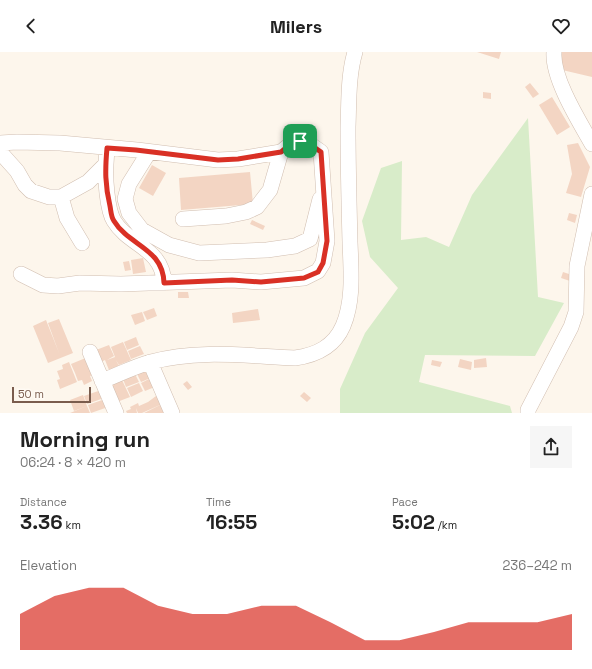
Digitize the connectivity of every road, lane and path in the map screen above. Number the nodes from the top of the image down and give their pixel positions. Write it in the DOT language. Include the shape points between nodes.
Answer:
graph roads {
  1 [pos="355,52"];
  2 [pos="554,52"];
  3 [pos="0,143"];
  4 [pos="592,144"];
  5 [pos="107,148"];
  6 [pos="0,152"];
  7 [pos="149,152"];
  8 [pos="281,152"];
  9 [pos="322,162"];
  10 [pos="106,164"];
  11 [pos="592,194"];
  12 [pos="61,198"];
  13 [pos="184,219"];
  14 [pos="82,243"];
  15 [pos="21,274"];
  16 [pos="164,283"];
  17 [pos="90,352"];
  18 [pos="150,362"];
  19 [pos="102,381"];
  20 [pos="116,413"];
  21 [pos="172,413"];
  22 [pos="528,413"];
  1 -- 18 [label="street" via="348,121 351,294 339,333 323,349 306,357 209,355"];
  2 -- 4 [label="street" via="556,72"];
  3 -- 5 [label="street" via="60,143"];
  5 -- 7 [label="street"];
  5 -- 10 [label="street"];
  6 -- 12 [label="street" via="32,191"];
  7 -- 8 [label="street" via="218,160"];
  7 -- 9 [label="street" via="129,184 125,199 128,213 142,230 169,245 199,253 267,250 295,246 310,239 319,204"];
  8 -- 9 [label="street" via="292,143 300,141 321,152"];
  8 -- 13 [label="street" via="270,190 257,207 226,216"];
  9 -- 16 [label="street" via="327,241 323,263 318,272 304,278 261,282 232,280"];
  10 -- 12 [label="street" via="88,182"];
  10 -- 16 [label="street" via="105,180 112,220 122,233 154,256 161,267"];
  11 -- 22 [label="street" via="577,266 576,312"];
  12 -- 14 [label="street" via="67,218"];
  15 -- 16 [label="street" via="43,285 58,286 80,283"];
  17 -- 19 [label="street"];
  18 -- 19 [label="street"];
  18 -- 21 [label="street"];
  19 -- 20 [label="street"];
}
